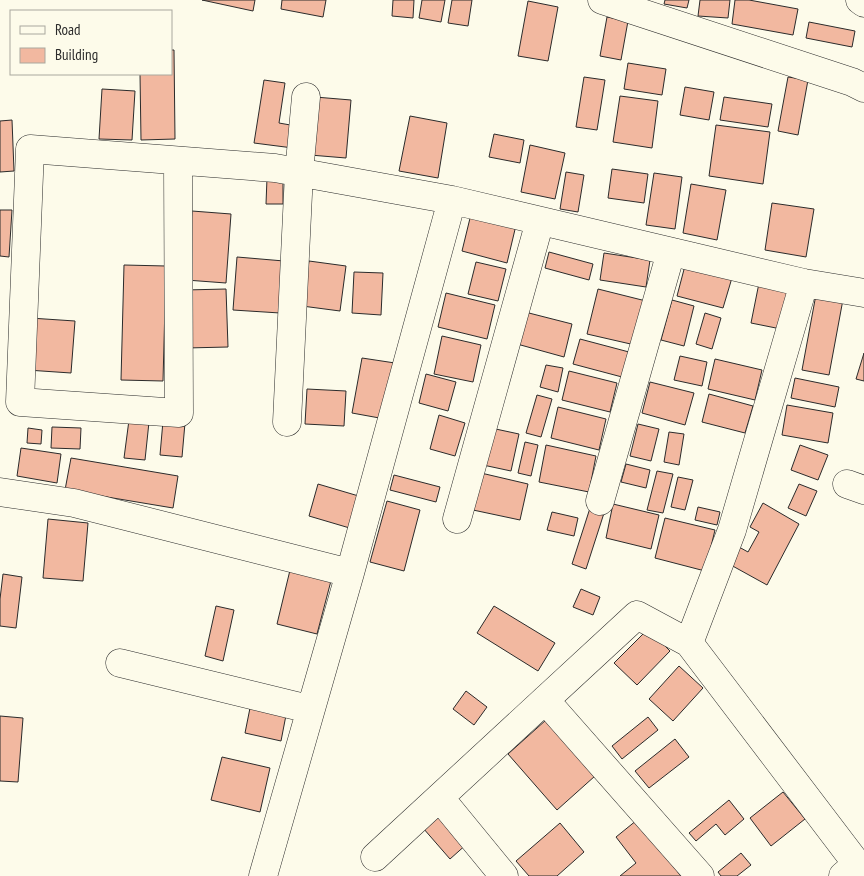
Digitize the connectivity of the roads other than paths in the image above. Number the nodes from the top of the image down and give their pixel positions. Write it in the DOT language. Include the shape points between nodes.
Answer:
graph roads {
  1 [pos="602,0"];
  2 [pos="860,0"];
  3 [pos="864,4"];
  4 [pos="864,88"];
  5 [pos="306,97"];
  6 [pos="178,161"];
  7 [pos="299,173"];
  8 [pos="452,200"];
  9 [pos="540,221"];
  10 [pos="671,252"];
  11 [pos="804,283"];
  12 [pos="864,293"];
  13 [pos="286,422"];
  14 [pos="0,492"];
  15 [pos="600,501"];
  16 [pos="457,519"];
  17 [pos="350,573"];
  18 [pos="689,643"];
  19 [pos="120,663"];
  20 [pos="545,700"];
  21 [pos="309,709"];
  22 [pos="440,798"];
  23 [pos="375,857"];
  24 [pos="854,872"];
  25 [pos="263,876"];
  26 [pos="504,876"];
  27 [pos="700,876"];
  1 -- 4 [label="street"];
  2 -- 3 [label="street"];
  5 -- 7 [label="street"];
  6 -- 6 [label="street" via="179,413 20,402 30,149"];
  6 -- 7 [label="street" via="275,168"];
  7 -- 8 [label="street"];
  7 -- 13 [label="street"];
  8 -- 9 [label="street"];
  8 -- 17 [label="street"];
  9 -- 10 [label="street"];
  9 -- 16 [label="street"];
  10 -- 11 [label="street"];
  10 -- 15 [label="street"];
  11 -- 12 [label="street"];
  11 -- 18 [label="street" via="732,530"];
  14 -- 17 [label="street" via="74,504"];
  17 -- 21 [label="street"];
  18 -- 20 [label="street" via="637,615"];
  18 -- 24 [label="street"];
  19 -- 21 [label="street"];
  20 -- 22 [label="street"];
  20 -- 27 [label="street"];
  21 -- 25 [label="street"];
  22 -- 23 [label="street"];
  22 -- 26 [label="street"];
}
